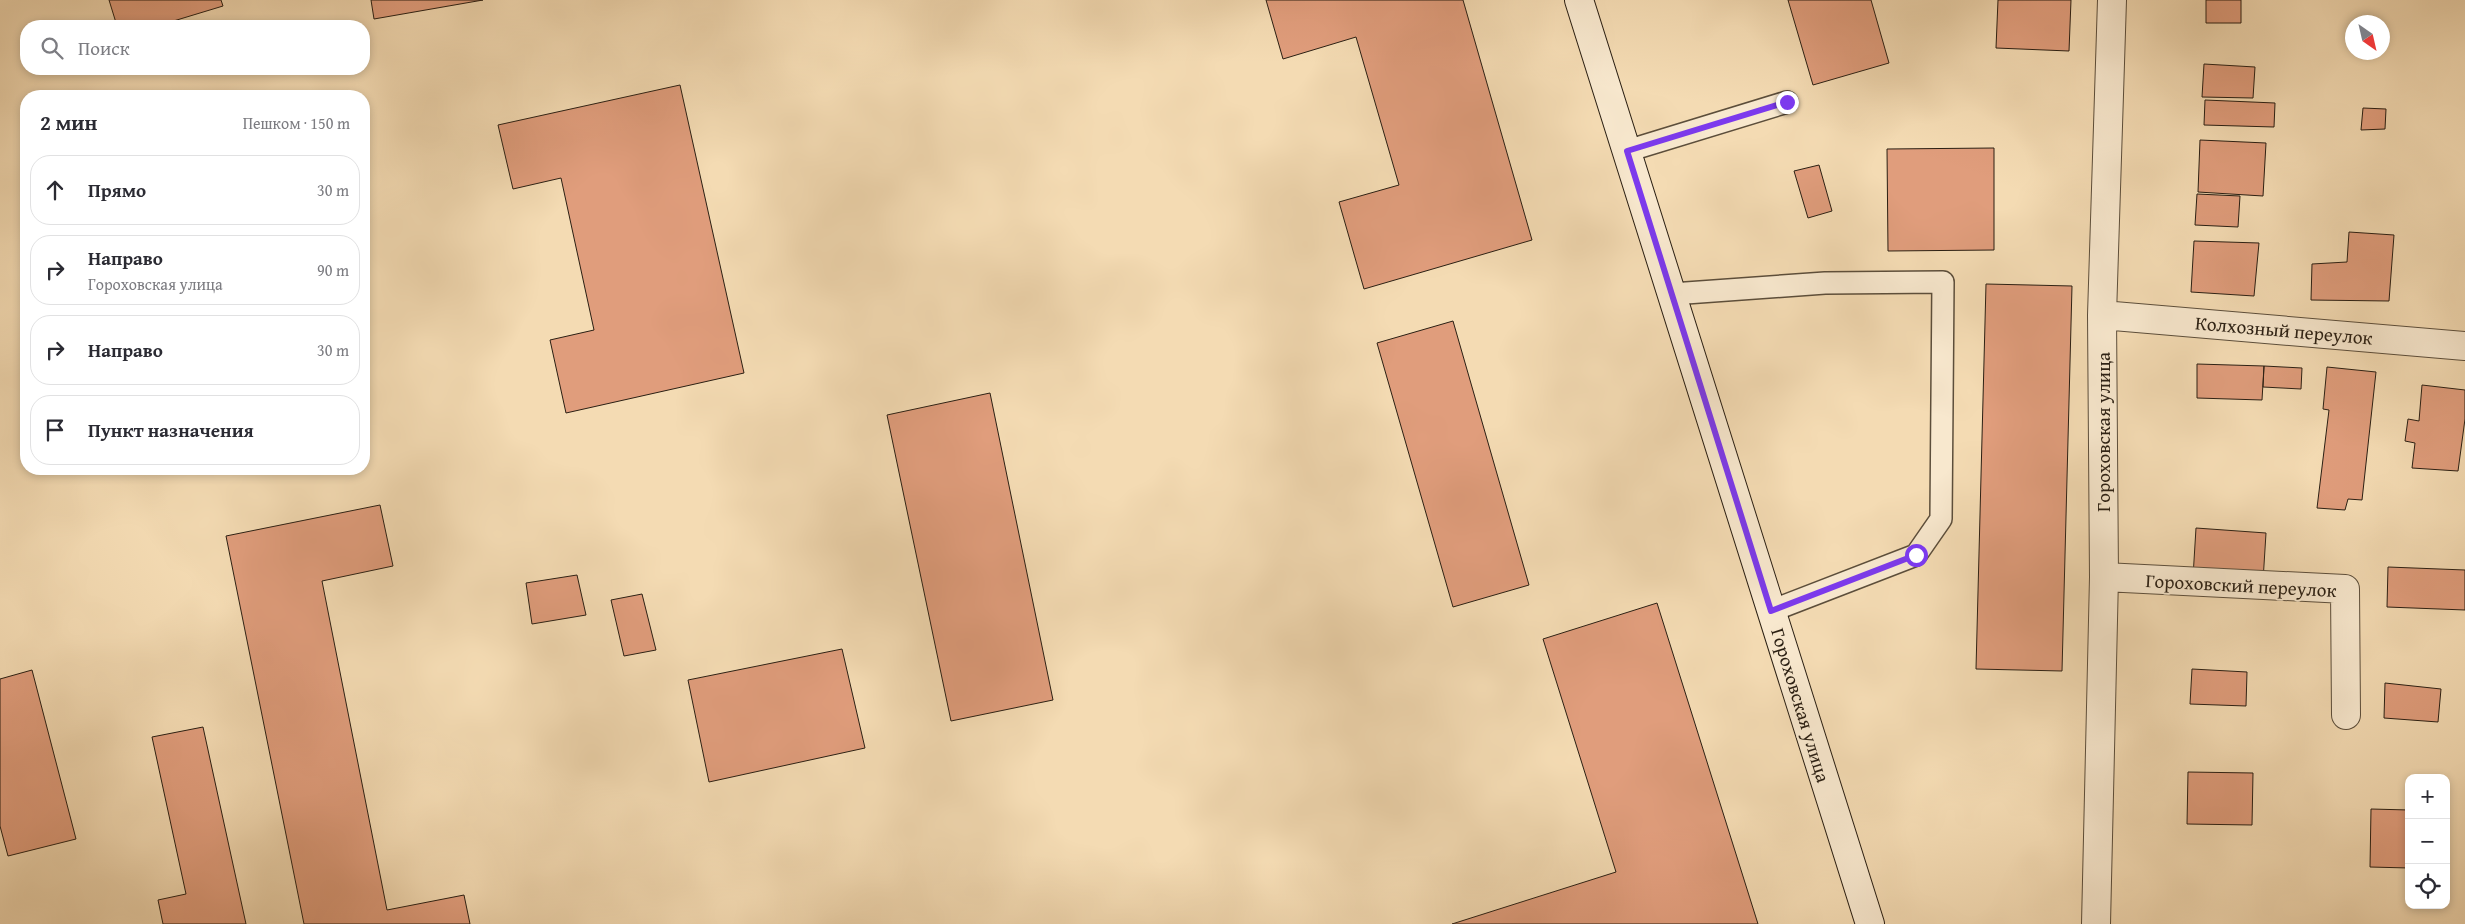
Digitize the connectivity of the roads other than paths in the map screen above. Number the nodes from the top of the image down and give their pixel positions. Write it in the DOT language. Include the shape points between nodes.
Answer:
graph roads {
  1 [pos="1579,0"];
  2 [pos="2112,0"];
  3 [pos="1787,102"];
  4 [pos="1627,151"];
  5 [pos="1672,294"];
  6 [pos="2102,315"];
  7 [pos="2465,346"];
  8 [pos="2104,577"];
  9 [pos="1771,611"];
  10 [pos="2346,715"];
  11 [pos="1870,924"];
  12 [pos="2096,924"];
  1 -- 4 [label="street, Гороховская улица"];
  2 -- 6 [label="street, Гороховская улица"];
  3 -- 4 [label="lane"];
  4 -- 5 [label="street, Гороховская улица"];
  5 -- 9 [label="street, Гороховская улица"];
  5 -- 9 [label="lane" via="1825,283 1943,282 1941,519 1916,555"];
  6 -- 7 [label="street, Колхозный переулок"];
  6 -- 8 [label="street, Гороховская улица"];
  8 -- 10 [label="street, Гороховский переулок" via="2345,589"];
  8 -- 12 [label="street, Гороховская улица"];
  9 -- 11 [label="street, Гороховская улица"];
}
